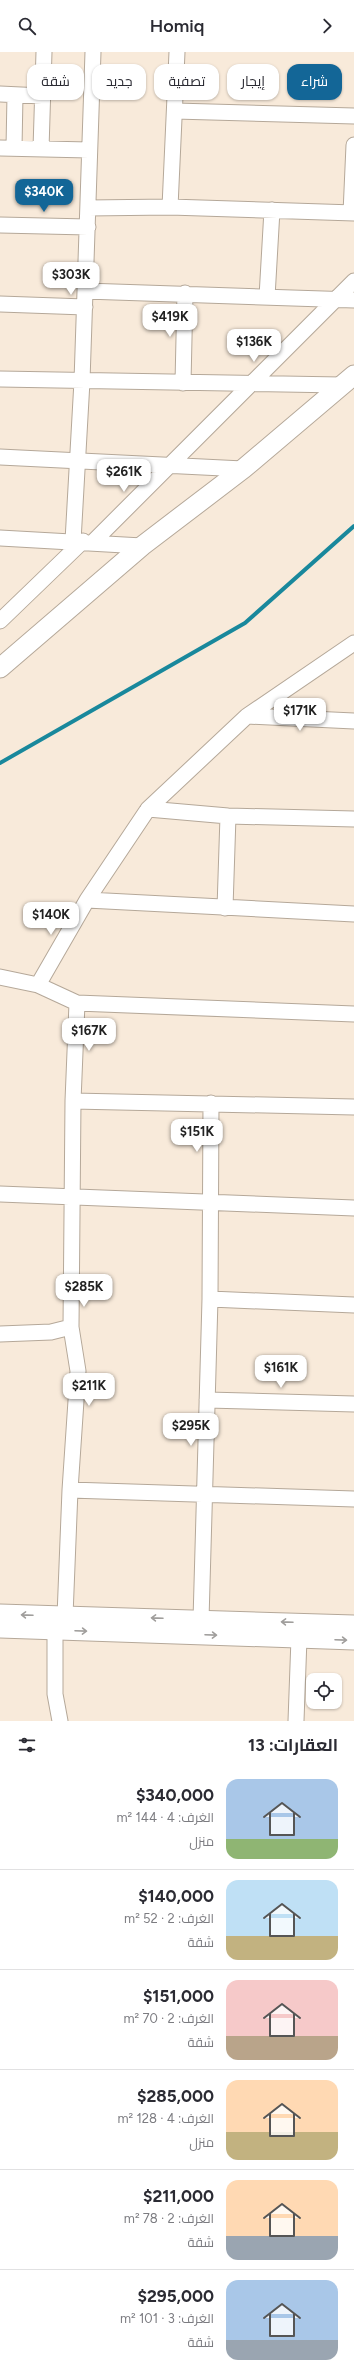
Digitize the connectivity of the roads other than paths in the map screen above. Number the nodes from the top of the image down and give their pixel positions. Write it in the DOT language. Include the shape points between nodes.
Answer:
graph roads {
  1 [pos="44,52"];
  2 [pos="93,52"];
  3 [pos="177,52"];
  4 [pos="43,64"];
  5 [pos="0,94"];
  6 [pos="16,95"];
  7 [pos="27,95"];
  8 [pos="42,100"];
  9 [pos="175,111"];
  10 [pos="354,116"];
  11 [pos="354,145"];
  12 [pos="7,148"];
  13 [pos="41,149"];
  14 [pos="89,150"];
  15 [pos="170,207"];
  16 [pos="88,208"];
  17 [pos="272,210"];
  18 [pos="352,213"];
  19 [pos="0,225"];
  20 [pos="88,227"];
  21 [pos="354,281"];
  22 [pos="85,291"];
  23 [pos="185,293"];
  24 [pos="267,297"];
  25 [pos="336,299"];
  26 [pos="354,300"];
  27 [pos="0,304"];
  28 [pos="85,307"];
  29 [pos="0,379"];
  30 [pos="348,380"];
  31 [pos="82,381"];
  32 [pos="183,383"];
  33 [pos="252,384"];
  34 [pos="0,457"];
  35 [pos="78,462"];
  36 [pos="173,464"];
  37 [pos="243,469"];
  38 [pos="0,538"];
  39 [pos="83,541"];
  40 [pos="142,546"];
  41 [pos="0,621"];
  42 [pos="354,643"];
  43 [pos="0,668"];
  44 [pos="247,716"];
  45 [pos="354,721"];
  46 [pos="148,808"];
  47 [pos="228,816"];
  48 [pos="354,819"];
  49 [pos="86,900"];
  50 [pos="225,908"];
  51 [pos="354,914"];
  52 [pos="0,977"];
  53 [pos="38,985"];
  54 [pos="77,1003"];
  55 [pos="354,1014"];
  56 [pos="73,1101"];
  57 [pos="211,1103"];
  58 [pos="354,1108"];
  59 [pos="0,1194"];
  60 [pos="72,1198"];
  61 [pos="211,1203"];
  62 [pos="354,1208"];
  63 [pos="210,1299"];
  64 [pos="354,1305"];
  65 [pos="71,1327"];
  66 [pos="0,1334"];
  67 [pos="207,1400"];
  68 [pos="354,1404"];
  69 [pos="70,1490"];
  70 [pos="203,1496"];
  71 [pos="354,1499"];
  72 [pos="0,1614"];
  73 [pos="201,1620"];
  74 [pos="60,1623"];
  75 [pos="354,1625"];
  76 [pos="0,1628"];
  77 [pos="299,1638"];
  78 [pos="354,1640"];
  79 [pos="60,1721"];
  80 [pos="296,1721"];
  1 -- 4 [label="street"];
  2 -- 14 [label="street"];
  3 -- 9 [label="street"];
  5 -- 6 [label="street"];
  6 -- 7 [label="street"];
  6 -- 12 [label="street"];
  8 -- 13 [label="street"];
  9 -- 10 [label="street"];
  9 -- 15 [label="street"];
  11 -- 18 [label="street"];
  12 -- 13 [label="street"];
  13 -- 14 [label="street"];
  14 -- 16 [label="street"];
  15 -- 16 [label="street"];
  15 -- 17 [label="street"];
  16 -- 20 [label="street"];
  17 -- 18 [label="street"];
  17 -- 24 [label="street"];
  19 -- 20 [label="street"];
  20 -- 22 [label="street"];
  21 -- 25 [label="street"];
  22 -- 23 [label="street"];
  22 -- 28 [label="street"];
  23 -- 24 [label="street"];
  23 -- 32 [label="street"];
  24 -- 25 [label="street"];
  25 -- 26 [label="street"];
  25 -- 33 [label="street"];
  27 -- 28 [label="street"];
  28 -- 31 [label="street"];
  29 -- 31 [label="street"];
  30 -- 33 [label="street"];
  30 -- 37 [label="street"];
  31 -- 32 [label="street"];
  31 -- 35 [label="street"];
  32 -- 33 [label="street"];
  33 -- 36 [label="street"];
  34 -- 35 [label="street"];
  35 -- 36 [label="street"];
  35 -- 39 [label="street"];
  36 -- 37 [label="street"];
  36 -- 39 [label="street"];
  37 -- 40 [label="street"];
  38 -- 39 [label="street"];
  39 -- 40 [label="street"];
  39 -- 41 [label="street"];
  40 -- 43 [label="street"];
  42 -- 44 [label="street"];
  44 -- 45 [label="street"];
  44 -- 46 [label="street"];
  46 -- 47 [label="street"];
  46 -- 49 [label="street"];
  47 -- 48 [label="street"];
  47 -- 50 [label="street"];
  49 -- 50 [label="street"];
  49 -- 53 [label="street"];
  50 -- 51 [label="street"];
  52 -- 53 [label="street"];
  53 -- 54 [label="street"];
  54 -- 55 [label="street"];
  54 -- 56 [label="street"];
  56 -- 57 [label="street"];
  56 -- 60 [label="street"];
  57 -- 58 [label="street"];
  57 -- 61 [label="street"];
  59 -- 60 [label="street"];
  60 -- 61 [label="street"];
  60 -- 65 [label="street"];
  61 -- 62 [label="street"];
  61 -- 63 [label="street"];
  63 -- 64 [label="street"];
  63 -- 67 [label="street"];
  65 -- 66 [label="street" via="51,1332"];
  65 -- 69 [label="street" via="78,1370"];
  67 -- 68 [label="street"];
  67 -- 70 [label="street"];
  69 -- 70 [label="street"];
  69 -- 74 [label="street"];
  70 -- 71 [label="street"];
  70 -- 73 [label="street"];
  74 -- 72 [label="street, one-way"];
  73 -- 74 [label="street, one-way"];
  75 -- 73 [label="street, one-way"];
  74 -- 76 [label="street"];
  74 -- 77 [label="street, one-way"];
  74 -- 79 [label="street" via="55,1694"];
  77 -- 78 [label="street, one-way"];
  77 -- 80 [label="street"];
}
